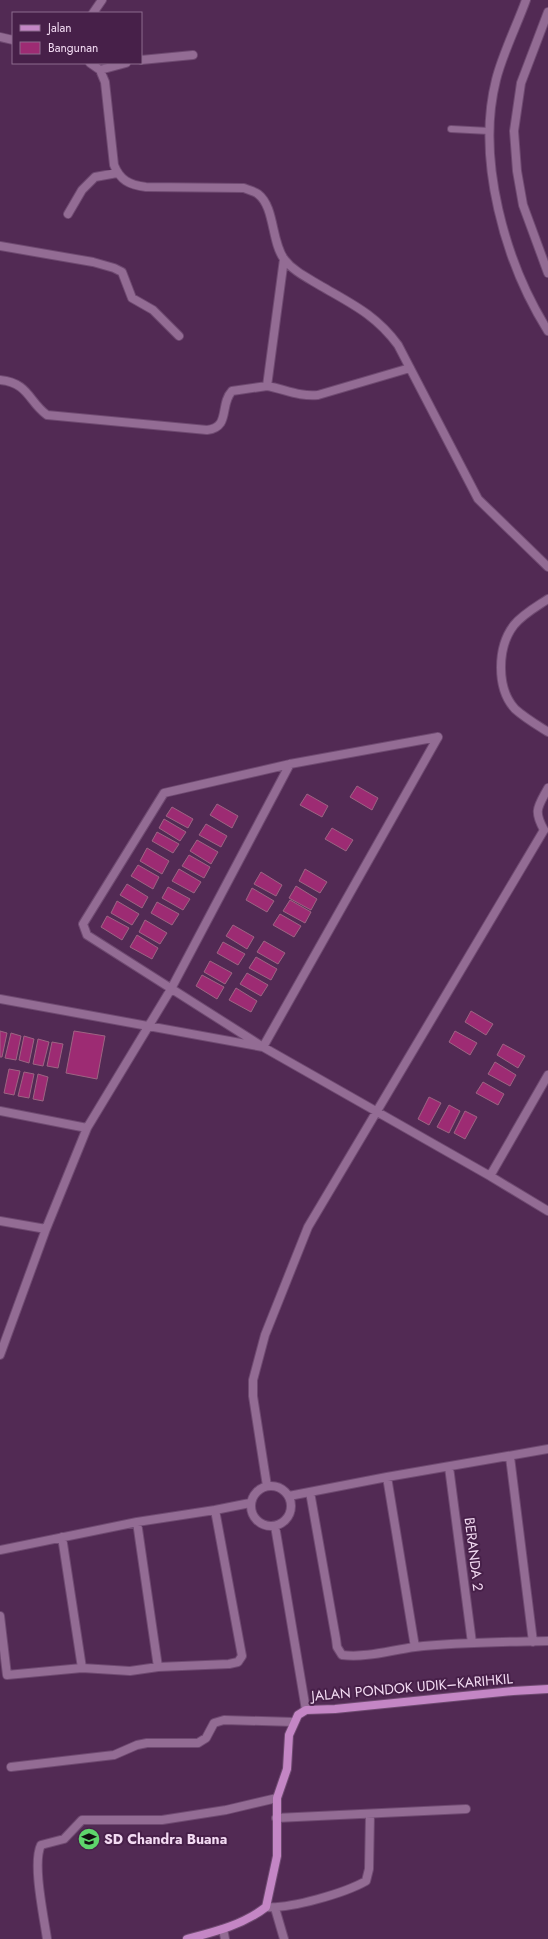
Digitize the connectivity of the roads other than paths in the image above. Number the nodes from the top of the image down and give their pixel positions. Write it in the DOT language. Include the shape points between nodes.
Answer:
graph roads {
  1 [pos="102,0"];
  2 [pos="526,0"];
  3 [pos="94,12"];
  4 [pos="548,12"];
  5 [pos="0,37"];
  6 [pos="12,40"];
  7 [pos="193,55"];
  8 [pos="142,60"];
  9 [pos="91,64"];
  10 [pos="122,64"];
  11 [pos="100,70"];
  12 [pos="451,129"];
  13 [pos="489,131"];
  14 [pos="118,173"];
  15 [pos="68,214"];
  16 [pos="0,246"];
  17 [pos="284,259"];
  18 [pos="548,274"];
  19 [pos="548,331"];
  20 [pos="179,336"];
  21 [pos="410,368"];
  22 [pos="0,380"];
  23 [pos="267,386"];
  24 [pos="548,567"];
  25 [pos="548,599"];
  26 [pos="548,732"];
  27 [pos="290,764"];
  28 [pos="548,788"];
  29 [pos="546,830"];
  30 [pos="171,988"];
  31 [pos="0,999"];
  32 [pos="147,1027"];
  33 [pos="263,1047"];
  34 [pos="548,1075"];
  35 [pos="0,1111"];
  36 [pos="376,1112"];
  37 [pos="87,1128"];
  38 [pos="490,1176"];
  39 [pos="548,1211"];
  40 [pos="0,1221"];
  41 [pos="46,1229"];
  42 [pos="2,1344"];
  43 [pos="0,1355"];
  44 [pos="548,1449"];
  45 [pos="510,1457"];
  46 [pos="449,1467"];
  47 [pos="387,1477"];
  48 [pos="267,1486"];
  49 [pos="310,1492"];
  50 [pos="289,1496"];
  51 [pos="250,1504"];
  52 [pos="215,1510"];
  53 [pos="137,1522"];
  54 [pos="275,1526"];
  55 [pos="62,1538"];
  56 [pos="0,1550"];
  57 [pos="0,1616"];
  58 [pos="533,1642"];
  59 [pos="548,1642"];
  60 [pos="472,1643"];
  61 [pos="415,1647"];
  62 [pos="158,1667"];
  63 [pos="82,1668"];
  64 [pos="4,1676"];
  65 [pos="548,1689"];
  66 [pos="306,1710"];
  67 [pos="294,1722"];
  68 [pos="11,1767"];
  69 [pos="277,1798"];
  70 [pos="466,1809"];
  71 [pos="370,1814"];
  72 [pos="276,1818"];
  73 [pos="266,1907"];
  74 [pos="275,1908"];
  75 [pos="223,1929"];
  76 [pos="47,1939"];
  77 [pos="187,1939"];
  78 [pos="225,1939"];
  79 [pos="284,1939"];
  1 -- 3 [label="street"];
  2 -- 13 [label="street" via="496,80"];
  4 -- 18 [label="street" via="522,83 514,131 516,171 524,205"];
  5 -- 6 [label="street"];
  7 -- 8 [label="street"];
  9 -- 11 [label="street"];
  10 -- 11 [label="street"];
  11 -- 14 [label="street" via="105,82 112,152"];
  12 -- 13 [label="lane"];
  13 -- 19 [label="street" via="491,171 497,207 522,282"];
  14 -- 15 [label="street" via="95,177 82,190"];
  14 -- 17 [label="street" via="133,185 146,187 244,188 257,194 266,202 277,246"];
  16 -- 20 [label="street" via="92,262 122,272 132,298 153,310"];
  17 -- 21 [label="street" via="297,272 374,318 398,345"];
  17 -- 23 [label="street"];
  21 -- 23 [label="street" via="318,395 302,396"];
  21 -- 24 [label="street" via="478,499"];
  22 -- 23 [label="street" via="24,388 47,415 207,430 221,424 226,400 232,391"];
  25 -- 26 [label="street" via="514,624 507,635 502,652 501,672 506,693 514,708"];
  27 -- 30 [label="street"];
  27 -- 30 [label="street" via="164,794 83,924 87,935"];
  27 -- 33 [label="street" via="438,737"];
  28 -- 29 [label="street" via="537,809 538,819"];
  29 -- 36 [label="street"];
  30 -- 32 [label="street"];
  30 -- 33 [label="street"];
  31 -- 32 [label="street"];
  32 -- 33 [label="street"];
  32 -- 37 [label="street"];
  33 -- 36 [label="street"];
  34 -- 38 [label="street"];
  35 -- 37 [label="street"];
  36 -- 38 [label="street"];
  36 -- 48 [label="street" via="308,1227 265,1335 253,1380 253,1396"];
  37 -- 41 [label="street"];
  38 -- 39 [label="street"];
  40 -- 41 [label="street"];
  41 -- 42 [label="street"];
  42 -- 43 [label="street"];
  44 -- 45 [label="street"];
  45 -- 46 [label="street"];
  45 -- 58 [label="street"];
  46 -- 47 [label="street"];
  46 -- 60 [label="street, BERANDA 2"];
  47 -- 49 [label="street"];
  47 -- 61 [label="street"];
  48 -- 50 [label="street" via="280,1488"];
  48 -- 51 [label="street" via="256,1492"];
  49 -- 50 [label="street"];
  49 -- 61 [label="street" via="340,1653 350,1656 371,1655"];
  50 -- 54 [label="street" via="290,1515"];
  51 -- 52 [label="street"];
  51 -- 54 [label="street" via="257,1521 262,1525"];
  52 -- 53 [label="street"];
  52 -- 62 [label="street" via="242,1651 241,1659 230,1664"];
  53 -- 55 [label="street"];
  53 -- 62 [label="street"];
  54 -- 66 [label="street"];
  55 -- 56 [label="street"];
  55 -- 63 [label="street"];
  57 -- 64 [label="street"];
  58 -- 59 [label="street"];
  58 -- 60 [label="street"];
  60 -- 61 [label="street"];
  62 -- 63 [label="street" via="130,1671"];
  63 -- 64 [label="street"];
  65 -- 66 [label="street, JALAN PONDOK UDIK–KARIHKIL"];
  66 -- 67 [label="street, JALAN PONDOK UDIK–KARIHKIL" via="298,1715"];
  67 -- 68 [label="street" via="224,1720 214,1723 206,1738 198,1743 147,1743 114,1755"];
  67 -- 69 [label="street, JALAN PONDOK UDIK–KARIHKIL" via="289,1735 288,1768"];
  69 -- 72 [label="street, JALAN PONDOK UDIK–KARIHKIL"];
  69 -- 76 [label="street" via="226,1810 162,1820 82,1820 64,1839 41,1845 38,1851 38,1868"];
  70 -- 71 [label="street"];
  71 -- 72 [label="street"];
  71 -- 74 [label="street" via="369,1869 366,1881 336,1893"];
  72 -- 73 [label="street, JALAN PONDOK UDIK–KARIHKIL" via="277,1856"];
  73 -- 74 [label="street"];
  73 -- 75 [label="street"];
  74 -- 79 [label="street"];
  75 -- 77 [label="street"];
  75 -- 78 [label="street"];
}
